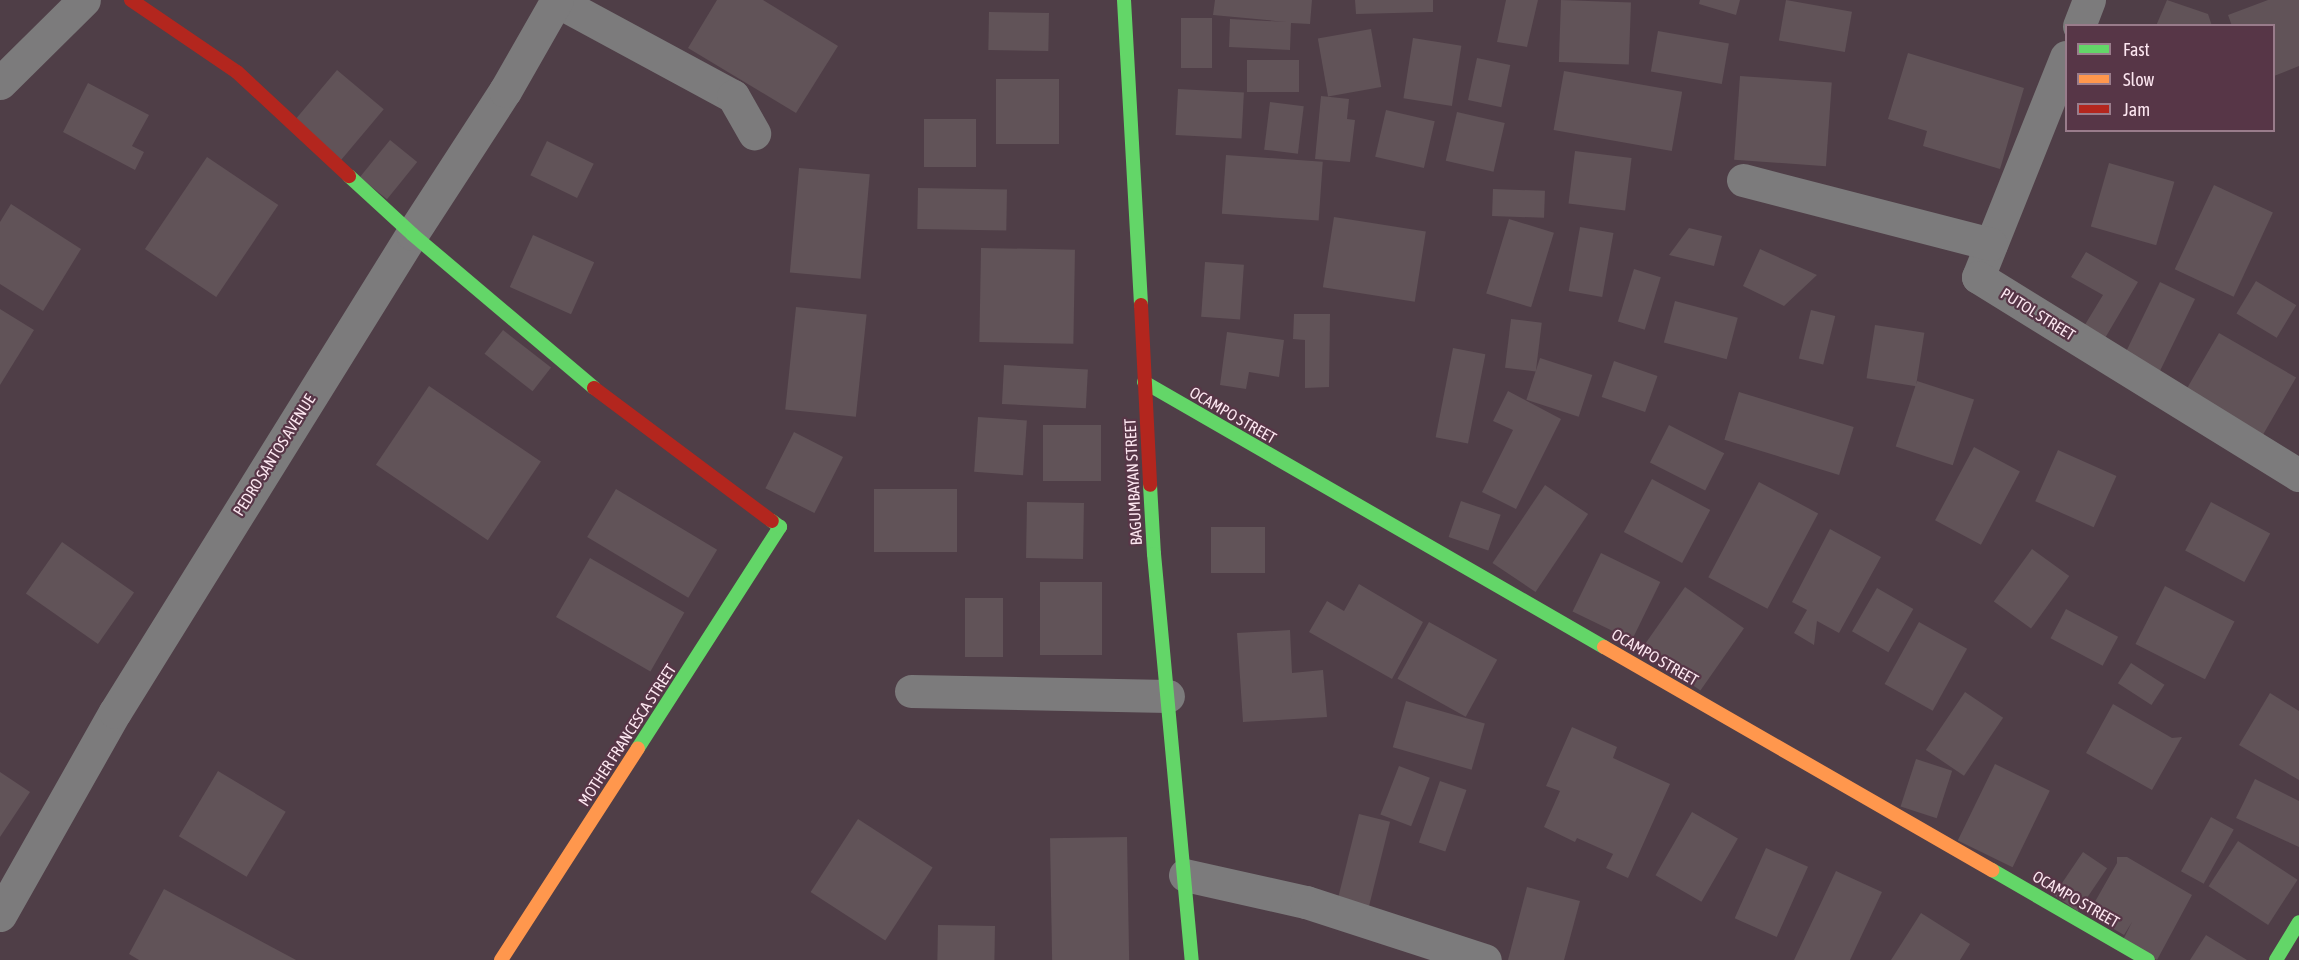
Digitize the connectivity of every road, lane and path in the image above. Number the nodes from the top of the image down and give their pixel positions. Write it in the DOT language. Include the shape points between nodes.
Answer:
graph roads {
  1 [pos="84,0"];
  2 [pos="131,0"];
  3 [pos="557,0"];
  4 [pos="1124,0"];
  5 [pos="2089,0"];
  6 [pos="2080,24"];
  7 [pos="2065,62"];
  8 [pos="0,83"];
  9 [pos="754,133"];
  10 [pos="1743,180"];
  11 [pos="412,234"];
  12 [pos="1991,243"];
  13 [pos="1144,382"];
  14 [pos="2299,475"];
  15 [pos="911,691"];
  16 [pos="1168,696"];
  17 [pos="1185,875"];
  18 [pos="0,915"];
  19 [pos="2299,922"];
  20 [pos="501,960"];
  21 [pos="1192,960"];
  22 [pos="1485,960"];
  23 [pos="2148,960"];
  24 [pos="2276,960"];
  1 -- 8 [label="street"];
  2 -- 11 [label="street" via="237,72"];
  3 -- 9 [label="street" via="733,96"];
  3 -- 11 [label="street, PEDRO SANTOS AVENUE" via="505,91"];
  4 -- 13 [label="street, BAGUMBAYAN STREET"];
  5 -- 6 [label="street"];
  7 -- 12 [label="street, PUTOL STREET"];
  10 -- 12 [label="street"];
  11 -- 18 [label="street, PEDRO SANTOS AVENUE" via="115,712"];
  11 -- 20 [label="street, MOTHER FRANCESCA STREET" via="611,402 780,527"];
  12 -- 14 [label="street, PUTOL STREET" via="1978,277"];
  13 -- 16 [label="street, BAGUMBAYAN STREET" via="1154,554"];
  13 -- 23 [label="street, OCAMPO STREET"];
  15 -- 16 [label="street"];
  16 -- 17 [label="street, BAGUMBAYAN STREET"];
  17 -- 21 [label="street, BAGUMBAYAN STREET"];
  17 -- 22 [label="street" via="1306,903"];
  19 -- 24 [label="street"];
}
